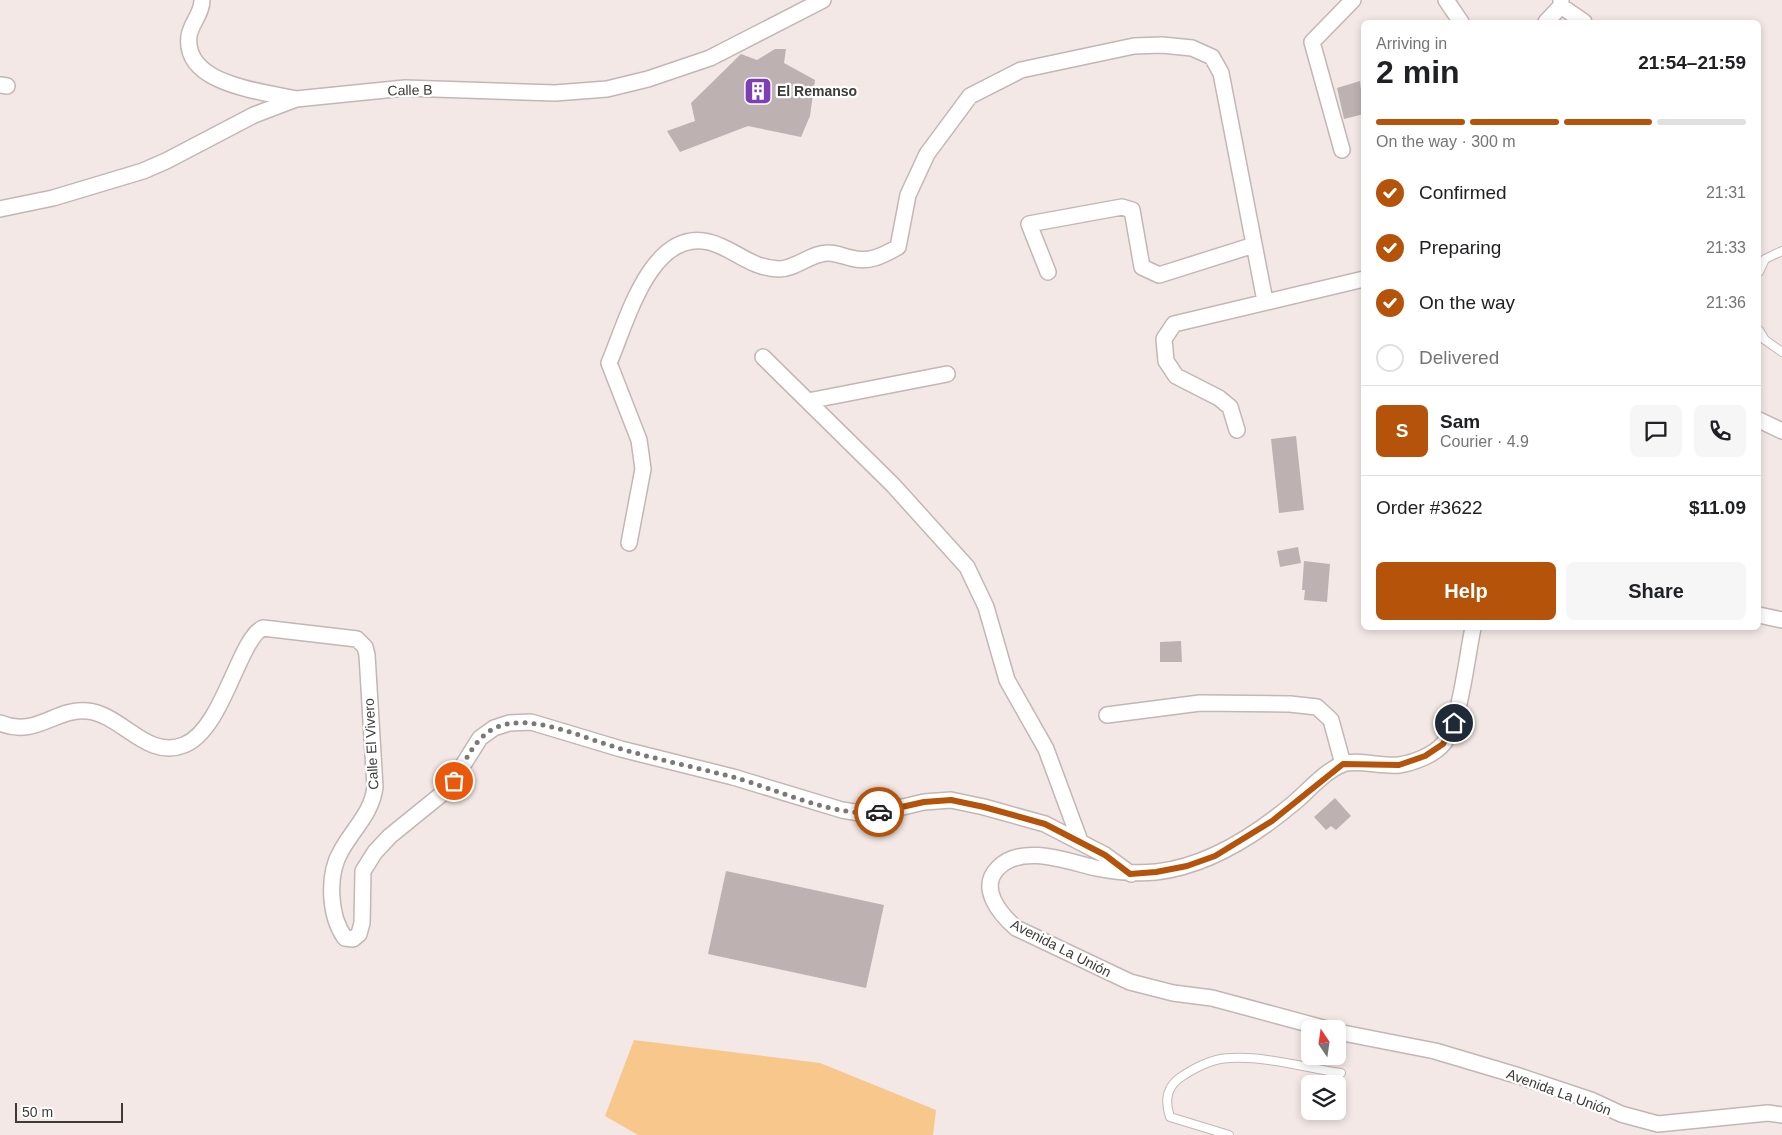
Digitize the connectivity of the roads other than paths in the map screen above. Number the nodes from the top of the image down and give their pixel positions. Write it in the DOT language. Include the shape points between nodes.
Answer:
graph roads {
  1 [pos="202,0"];
  2 [pos="823,0"];
  3 [pos="1353,0"];
  4 [pos="1446,0"];
  5 [pos="1561,3"];
  6 [pos="1460,20"];
  7 [pos="1548,20"];
  8 [pos="1582,20"];
  9 [pos="296,99"];
  10 [pos="1342,150"];
  11 [pos="0,209"];
  12 [pos="1254,245"];
  13 [pos="1782,251"];
  14 [pos="1761,268"];
  15 [pos="1048,272"];
  16 [pos="1361,280"];
  17 [pos="1265,301"];
  18 [pos="1761,333"];
  19 [pos="1782,352"];
  20 [pos="763,357"];
  21 [pos="947,374"];
  22 [pos="808,401"];
  23 [pos="1761,421"];
  24 [pos="1238,430"];
  25 [pos="1782,431"];
  26 [pos="629,543"];
  27 [pos="1761,615"];
  28 [pos="1782,620"];
  29 [pos="1473,630"];
  30 [pos="1106,715"];
  31 [pos="0,723"];
  32 [pos="1343,764"];
  33 [pos="1080,841"];
  34 [pos="1130,874"];
  35 [pos="1301,1022"];
  36 [pos="1346,1034"];
  37 [pos="1341,1074"];
  38 [pos="1782,1115"];
  39 [pos="1229,1135"];
  1 -- 9 [label="street" via="202,8 189,35 190,52 200,69 221,82"];
  2 -- 9 [label="street, Calle B" via="710,58 648,80 607,89 555,94 406,88"];
  3 -- 10 [label="street" via="1312,42"];
  4 -- 6 [label="street"];
  5 -- 7 [label="street"];
  5 -- 8 [label="street"];
  9 -- 11 [label="street, Calle B" via="254,115 143,171 53,198"];
  12 -- 15 [label="street" via="1159,275 1142,267 1132,210 1122,207 1029,224"];
  12 -- 17 [label="street"];
  12 -- 26 [label="street" via="1220,73 1212,57 1192,48 1134,46 1021,70 970,96 927,154 908,195 898,247 877,259 857,260 828,253 781,269 755,265 709,242 687,242 666,253 642,280 609,363 639,440 643,469"];
  13 -- 14 [label="lane" via="1765,259"];
  16 -- 17 [label="street"];
  17 -- 24 [label="street" via="1174,324 1164,339 1166,361 1176,376 1219,398 1230,408"];
  18 -- 19 [label="lane"];
  20 -- 22 [label="street"];
  21 -- 22 [label="street"];
  22 -- 33 [label="street" via="893,486 967,567 986,607 1007,680 1046,749"];
  23 -- 25 [label="street"];
  27 -- 28 [label="street"];
  29 -- 32 [label="street" via="1454,723 1443,744 1425,756 1399,765"];
  30 -- 32 [label="street" via="1200,703 1317,707 1332,720"];
  31 -- 33 [label="street, Calle El Vivero" via="24,728 82,710 96,711 160,747 185,745 211,718 250,639 258,630 263,628 362,642 368,665 374,799 335,862 331,902 334,918 345,938 353,939 359,934 362,923 363,871 375,852 448,789 480,738 508,723 530,722 842,810 866,814 951,800 1045,824"];
  32 -- 34 [label="street, Avenida La Unión" via="1272,821 1215,856 1187,866"];
  33 -- 34 [label="street, Calle El Vivero"];
  34 -- 35 [label="street, Avenida La Unión" via="1040,856 1014,858 998,868 989,884 1001,915 1016,928 1130,982 1173,993 1212,998"];
  36 -- 38 [label="street, Avenida La Unión" via="1435,1051 1658,1124 1768,1113"];
  37 -- 39 [label="lane" via="1248,1058 1229,1058 1199,1066 1178,1078 1168,1092 1166,1104 1170,1117"];
}
